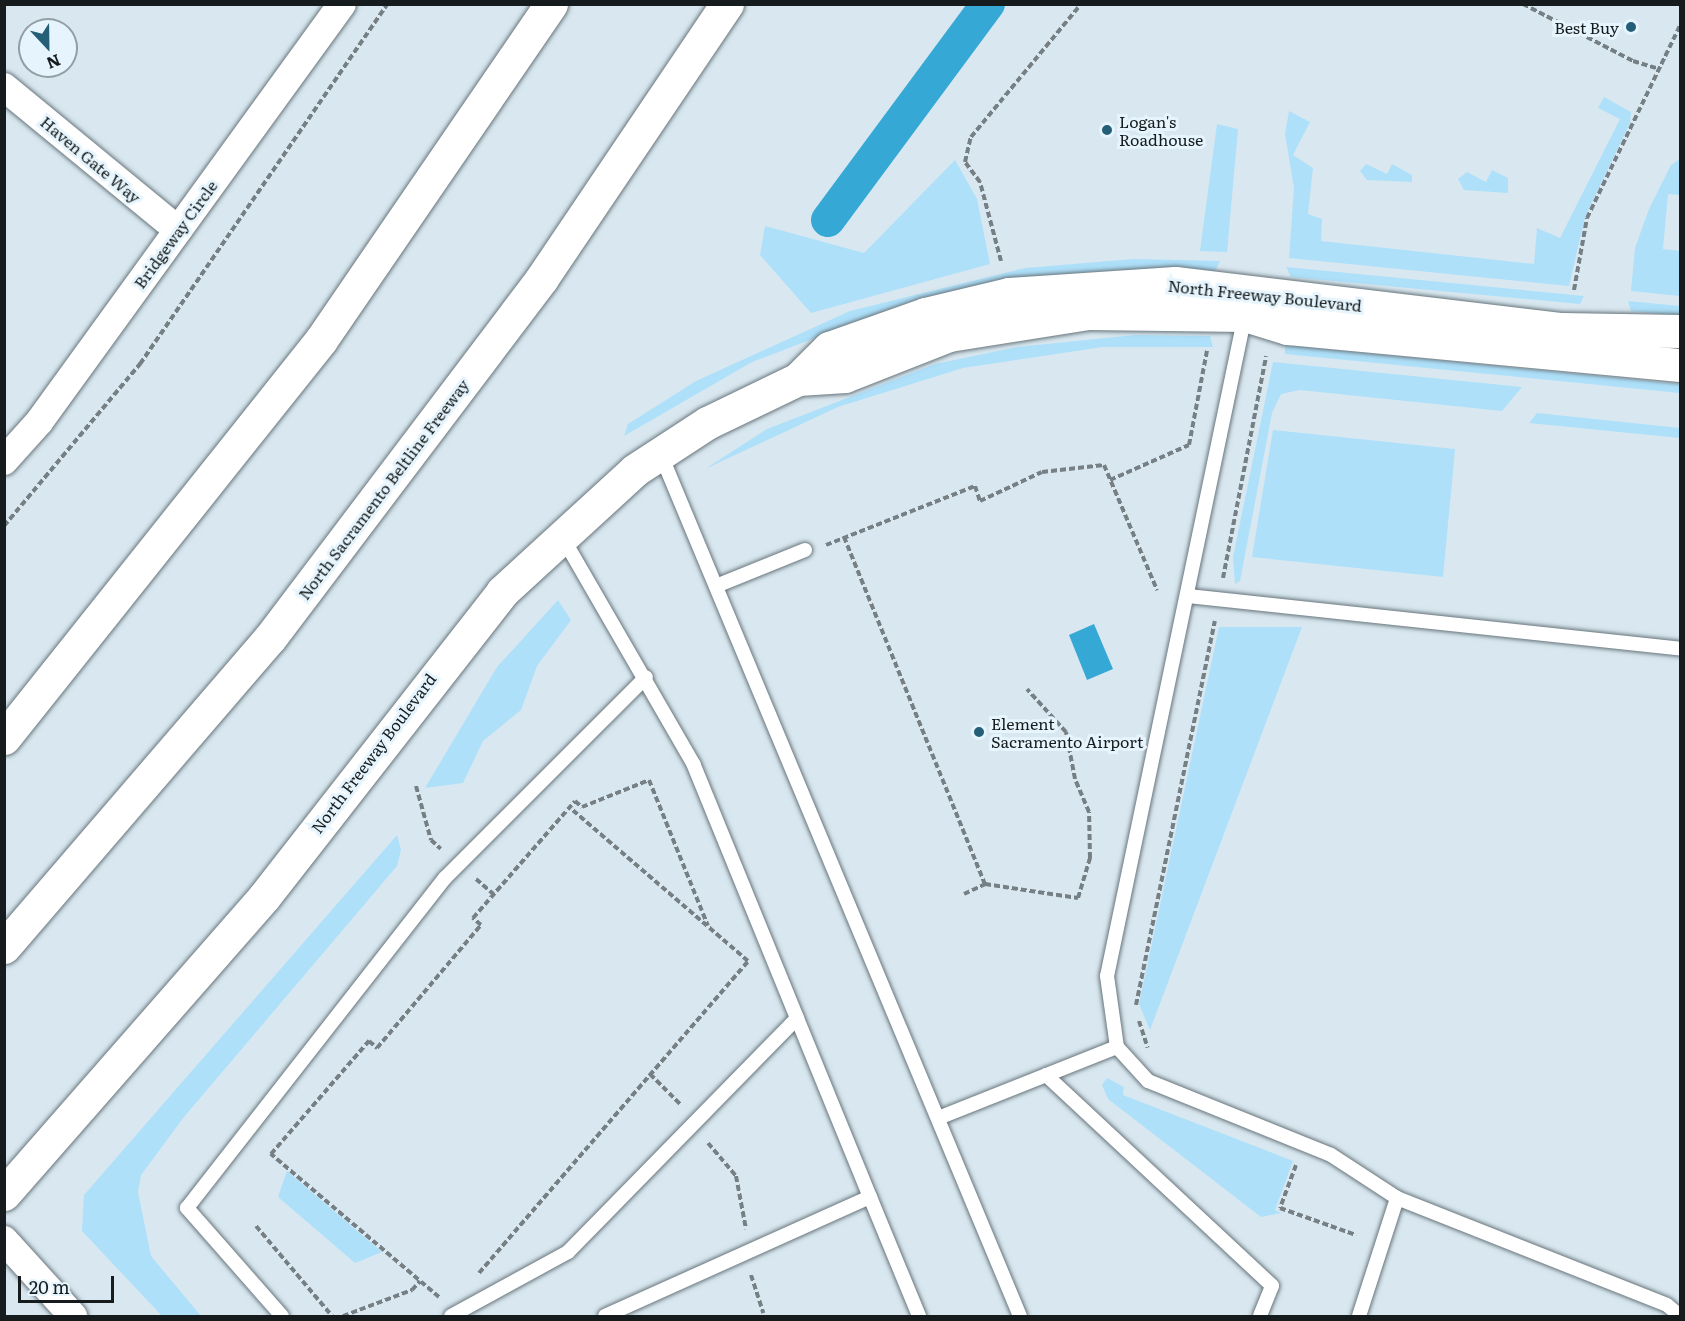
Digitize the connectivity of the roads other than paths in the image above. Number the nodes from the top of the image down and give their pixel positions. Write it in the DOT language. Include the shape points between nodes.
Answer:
graph roads {
  1 [pos="342,4"];
  2 [pos="551,4"];
  3 [pos="727,4"];
  4 [pos="4,87"];
  5 [pos="178,230"];
  6 [pos="1245,315"];
  7 [pos="1680,331"];
  8 [pos="1680,365"];
  9 [pos="798,379"];
  10 [pos="661,455"];
  11 [pos="4,461"];
  12 [pos="560,534"];
  13 [pos="805,550"];
  14 [pos="716,586"];
  15 [pos="1188,596"];
  16 [pos="1680,649"];
  17 [pos="646,677"];
  18 [pos="4,738"];
  19 [pos="4,947"];
  20 [pos="797,1018"];
  21 [pos="1117,1047"];
  22 [pos="1046,1075"];
  23 [pos="940,1117"];
  24 [pos="4,1194"];
  25 [pos="870,1197"];
  26 [pos="1397,1198"];
  27 [pos="4,1240"];
  28 [pos="1680,1316"];
  29 [pos="73,1317"];
  30 [pos="282,1317"];
  31 [pos="451,1317"];
  32 [pos="604,1317"];
  33 [pos="919,1317"];
  34 [pos="1020,1317"];
  35 [pos="1260,1317"];
  36 [pos="1359,1317"];
  1 -- 5 [label="street, Bridgeway Circle"];
  2 -- 18 [label="main road" via="321,340"];
  3 -- 19 [label="main road, North Sacramento Beltline Freeway" via="542,278 270,638"];
  4 -- 5 [label="street, Haven Gate Way"];
  5 -- 11 [label="street, Bridgeway Circle" via="39,422"];
  6 -- 8 [label="main road, North Freeway Boulevard" via="1287,328"];
  6 -- 9 [label="main road, North Freeway Boulevard" via="1088,313 1012,322 949,335 844,376"];
  6 -- 15 [label="lane"];
  7 -- 9 [label="main road, North Freeway Boulevard" via="1561,329 1175,283 1010,294 925,314 829,348"];
  9 -- 10 [label="main road, North Freeway Boulevard" via="707,423"];
  10 -- 12 [label="main road, North Freeway Boulevard"];
  10 -- 14 [label="lane"];
  12 -- 17 [label="lane"];
  12 -- 24 [label="main road, North Freeway Boulevard" via="440,664 264,897"];
  13 -- 14 [label="lane"];
  14 -- 23 [label="lane"];
  15 -- 16 [label="lane"];
  15 -- 21 [label="lane" via="1107,976"];
  17 -- 20 [label="lane" via="694,765"];
  17 -- 30 [label="lane" via="445,878 188,1208"];
  20 -- 25 [label="lane"];
  20 -- 31 [label="lane" via="568,1252"];
  21 -- 22 [label="lane"];
  21 -- 26 [label="lane" via="1148,1081 1331,1155"];
  22 -- 23 [label="lane"];
  22 -- 35 [label="lane" via="1272,1286"];
  23 -- 34 [label="lane"];
  25 -- 32 [label="lane"];
  25 -- 33 [label="lane"];
  26 -- 28 [label="lane" via="1667,1305"];
  26 -- 36 [label="lane"];
  27 -- 29 [label="street"];
}
